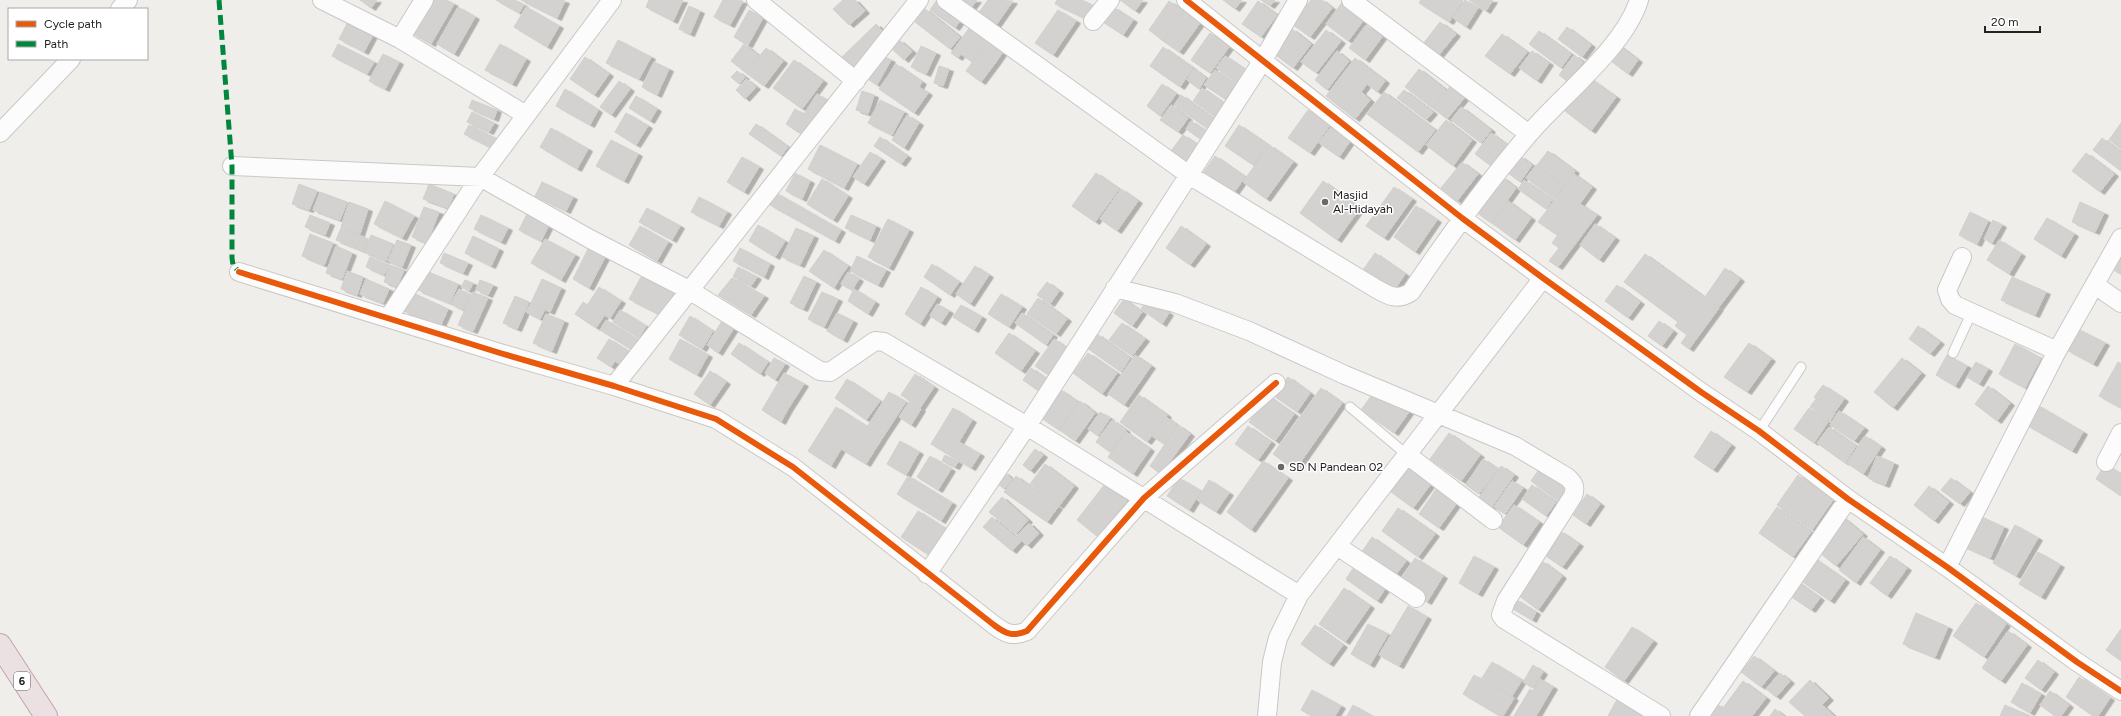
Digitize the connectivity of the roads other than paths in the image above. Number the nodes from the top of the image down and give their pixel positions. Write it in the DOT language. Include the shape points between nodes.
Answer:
graph roads {
  1 [pos="128,0"];
  2 [pos="322,0"];
  3 [pos="424,0"];
  4 [pos="612,0"];
  5 [pos="756,0"];
  6 [pos="919,0"];
  7 [pos="946,0"];
  8 [pos="1110,0"];
  9 [pos="1186,0"];
  10 [pos="1298,0"];
  11 [pos="1351,0"];
  12 [pos="1639,0"];
  13 [pos="121,8"];
  14 [pos="1093,22"];
  15 [pos="400,40"];
  16 [pos="70,60"];
  17 [pos="1263,60"];
  18 [pos="856,82"];
  19 [pos="526,115"];
  20 [pos="0,133"];
  21 [pos="1529,134"];
  22 [pos="232,166"];
  23 [pos="1189,175"];
  24 [pos="480,177"];
  25 [pos="1462,218"];
  26 [pos="2121,238"];
  27 [pos="1962,257"];
  28 [pos="239,272"];
  29 [pos="1543,278"];
  30 [pos="2095,285"];
  31 [pos="1115,288"];
  32 [pos="689,290"];
  33 [pos="2121,303"];
  34 [pos="1971,314"];
  35 [pos="389,317"];
  36 [pos="2057,351"];
  37 [pos="1953,353"];
  38 [pos="1801,367"];
  39 [pos="1276,384"];
  40 [pos="614,386"];
  41 [pos="1350,407"];
  42 [pos="1438,414"];
  43 [pos="1026,426"];
  44 [pos="1759,431"];
  45 [pos="2121,433"];
  46 [pos="1406,454"];
  47 [pos="2106,462"];
  48 [pos="1144,498"];
  49 [pos="1848,499"];
  50 [pos="1493,520"];
  51 [pos="1337,546"];
  52 [pos="1947,567"];
  53 [pos="927,574"];
  54 [pos="1299,595"];
  55 [pos="1416,598"];
  56 [pos="0,645"];
  57 [pos="2121,691"];
  58 [pos="46,716"];
  59 [pos="1268,716"];
  60 [pos="1661,716"];
  61 [pos="1699,716"];
  1 -- 13 [label="street"];
  2 -- 15 [label="street"];
  3 -- 15 [label="street"];
  4 -- 19 [label="street"];
  5 -- 18 [label="street"];
  6 -- 18 [label="street"];
  7 -- 23 [label="street"];
  8 -- 14 [label="street"];
  9 -- 17 [label="street"];
  10 -- 17 [label="street"];
  11 -- 21 [label="street"];
  12 -- 21 [label="street" via="1634,17 1618,40"];
  15 -- 19 [label="street"];
  16 -- 20 [label="street"];
  17 -- 23 [label="street"];
  17 -- 25 [label="street"];
  18 -- 32 [label="street"];
  19 -- 24 [label="street"];
  21 -- 25 [label="street"];
  22 -- 24 [label="street"];
  23 -- 25 [label="street" via="1391,297 1398,298 1411,292"];
  23 -- 31 [label="street"];
  24 -- 32 [label="street"];
  24 -- 35 [label="street"];
  25 -- 29 [label="street"];
  26 -- 30 [label="street"];
  27 -- 34 [label="street" via="1947,290 1955,305"];
  28 -- 35 [label="street"];
  29 -- 42 [label="street"];
  29 -- 44 [label="street"];
  30 -- 33 [label="street"];
  30 -- 36 [label="street"];
  31 -- 42 [label="street" via="1175,303 1248,331"];
  31 -- 43 [label="street"];
  32 -- 40 [label="street"];
  32 -- 43 [label="street" via="820,371 830,372 870,344 880,341"];
  34 -- 36 [label="street"];
  34 -- 37 [label="lane"];
  35 -- 40 [label="street" via="473,345"];
  36 -- 52 [label="street"];
  38 -- 44 [label="lane"];
  39 -- 48 [label="street"];
  40 -- 53 [label="street" via="716,419 792,467"];
  41 -- 46 [label="lane"];
  42 -- 46 [label="street"];
  42 -- 60 [label="street" via="1515,446 1574,483 1573,496 1506,601 1501,615"];
  43 -- 48 [label="street"];
  43 -- 53 [label="street"];
  44 -- 49 [label="street"];
  45 -- 47 [label="street"];
  46 -- 50 [label="street"];
  46 -- 51 [label="street"];
  48 -- 53 [label="street" via="1027,631 1017,635 1006,634"];
  48 -- 54 [label="street"];
  49 -- 52 [label="street"];
  49 -- 61 [label="street"];
  51 -- 54 [label="street"];
  51 -- 55 [label="street"];
  52 -- 57 [label="street" via="2070,658"];
  54 -- 59 [label="street" via="1278,638 1272,662"];
  56 -- 58 [label="highway, 6"];
}
